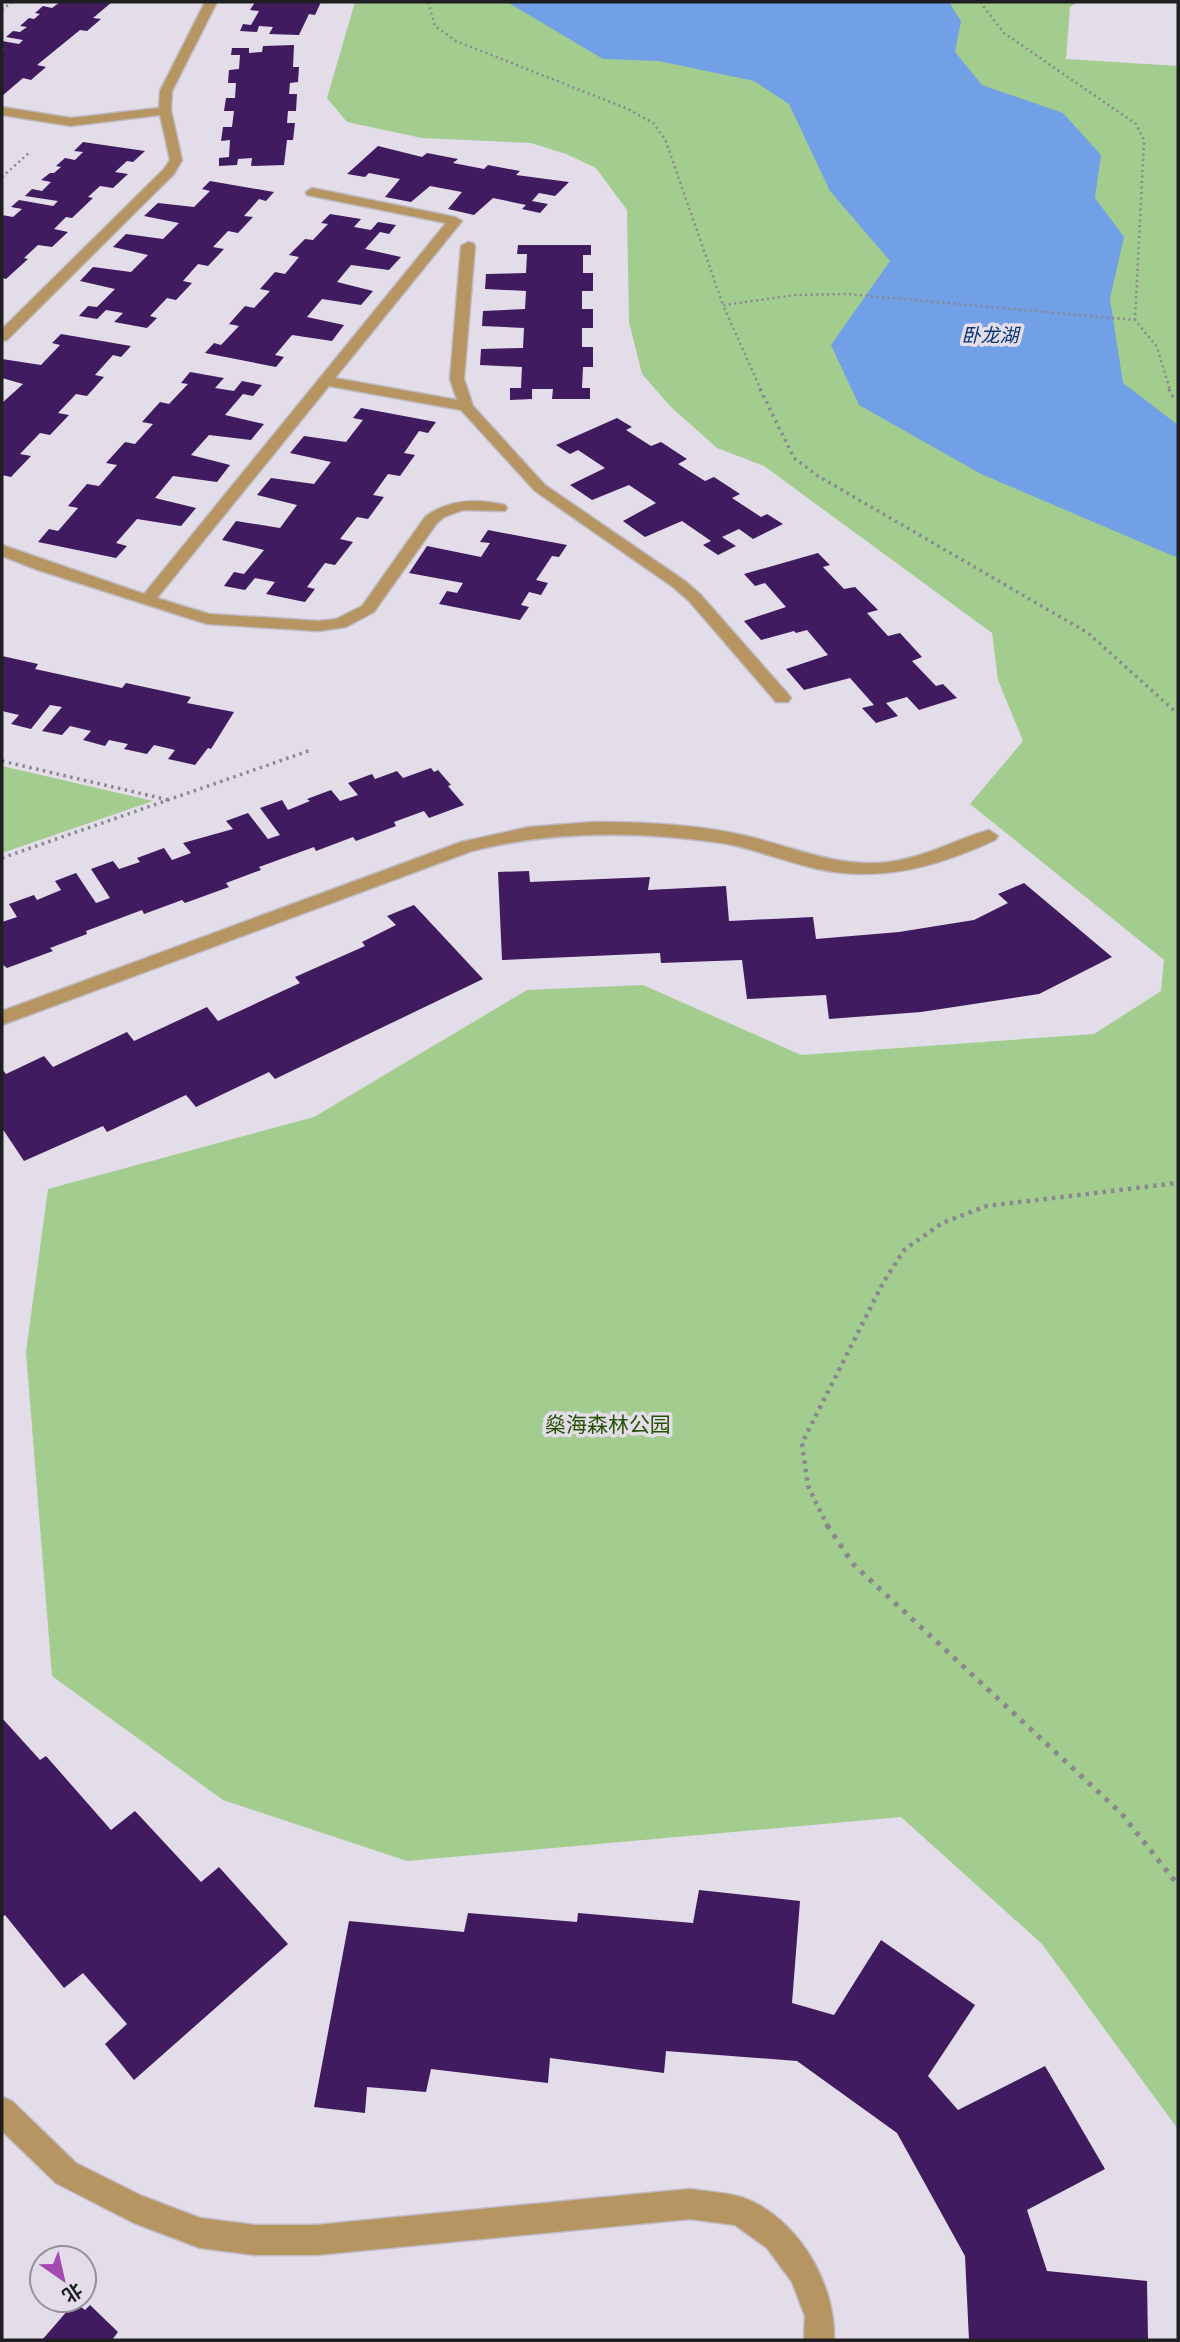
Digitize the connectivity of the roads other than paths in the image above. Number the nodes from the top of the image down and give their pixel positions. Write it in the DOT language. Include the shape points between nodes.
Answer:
graph roads {
  1 [pos="211,2"];
  2 [pos="2,111"];
  3 [pos="165,111"];
  4 [pos="312,192"];
  5 [pos="468,246"];
  6 [pos="2,337"];
  7 [pos="326,381"];
  8 [pos="467,406"];
  9 [pos="499,508"];
  10 [pos="2,550"];
  11 [pos="147,600"];
  12 [pos="782,698"];
  13 [pos="989,836"];
  14 [pos="2,1018"];
  15 [pos="2,2111"];
  16 [pos="819,2340"];
  1 -- 3 [label="lane" via="166,92"];
  2 -- 3 [label="lane" via="71,122"];
  3 -- 6 [label="lane" via="176,160 169,171"];
  4 -- 7 [label="lane" via="455,222"];
  5 -- 8 [label="lane" via="457,379"];
  7 -- 8 [label="lane"];
  7 -- 11 [label="lane"];
  8 -- 12 [label="lane" via="540,488 680,584"];
  9 -- 11 [label="lane" via="474,504 442,511 431,520 377,599 356,617 340,623 223,622"];
  10 -- 11 [label="lane"];
  13 -- 14 [label="lane" via="929,862 867,869 811,862 722,837 582,828 505,835"];
  15 -- 16 [label="lane" via="66,2173 134,2208 214,2235 316,2240 690,2204 740,2211 778,2237 803,2272 820,2316"];
}
